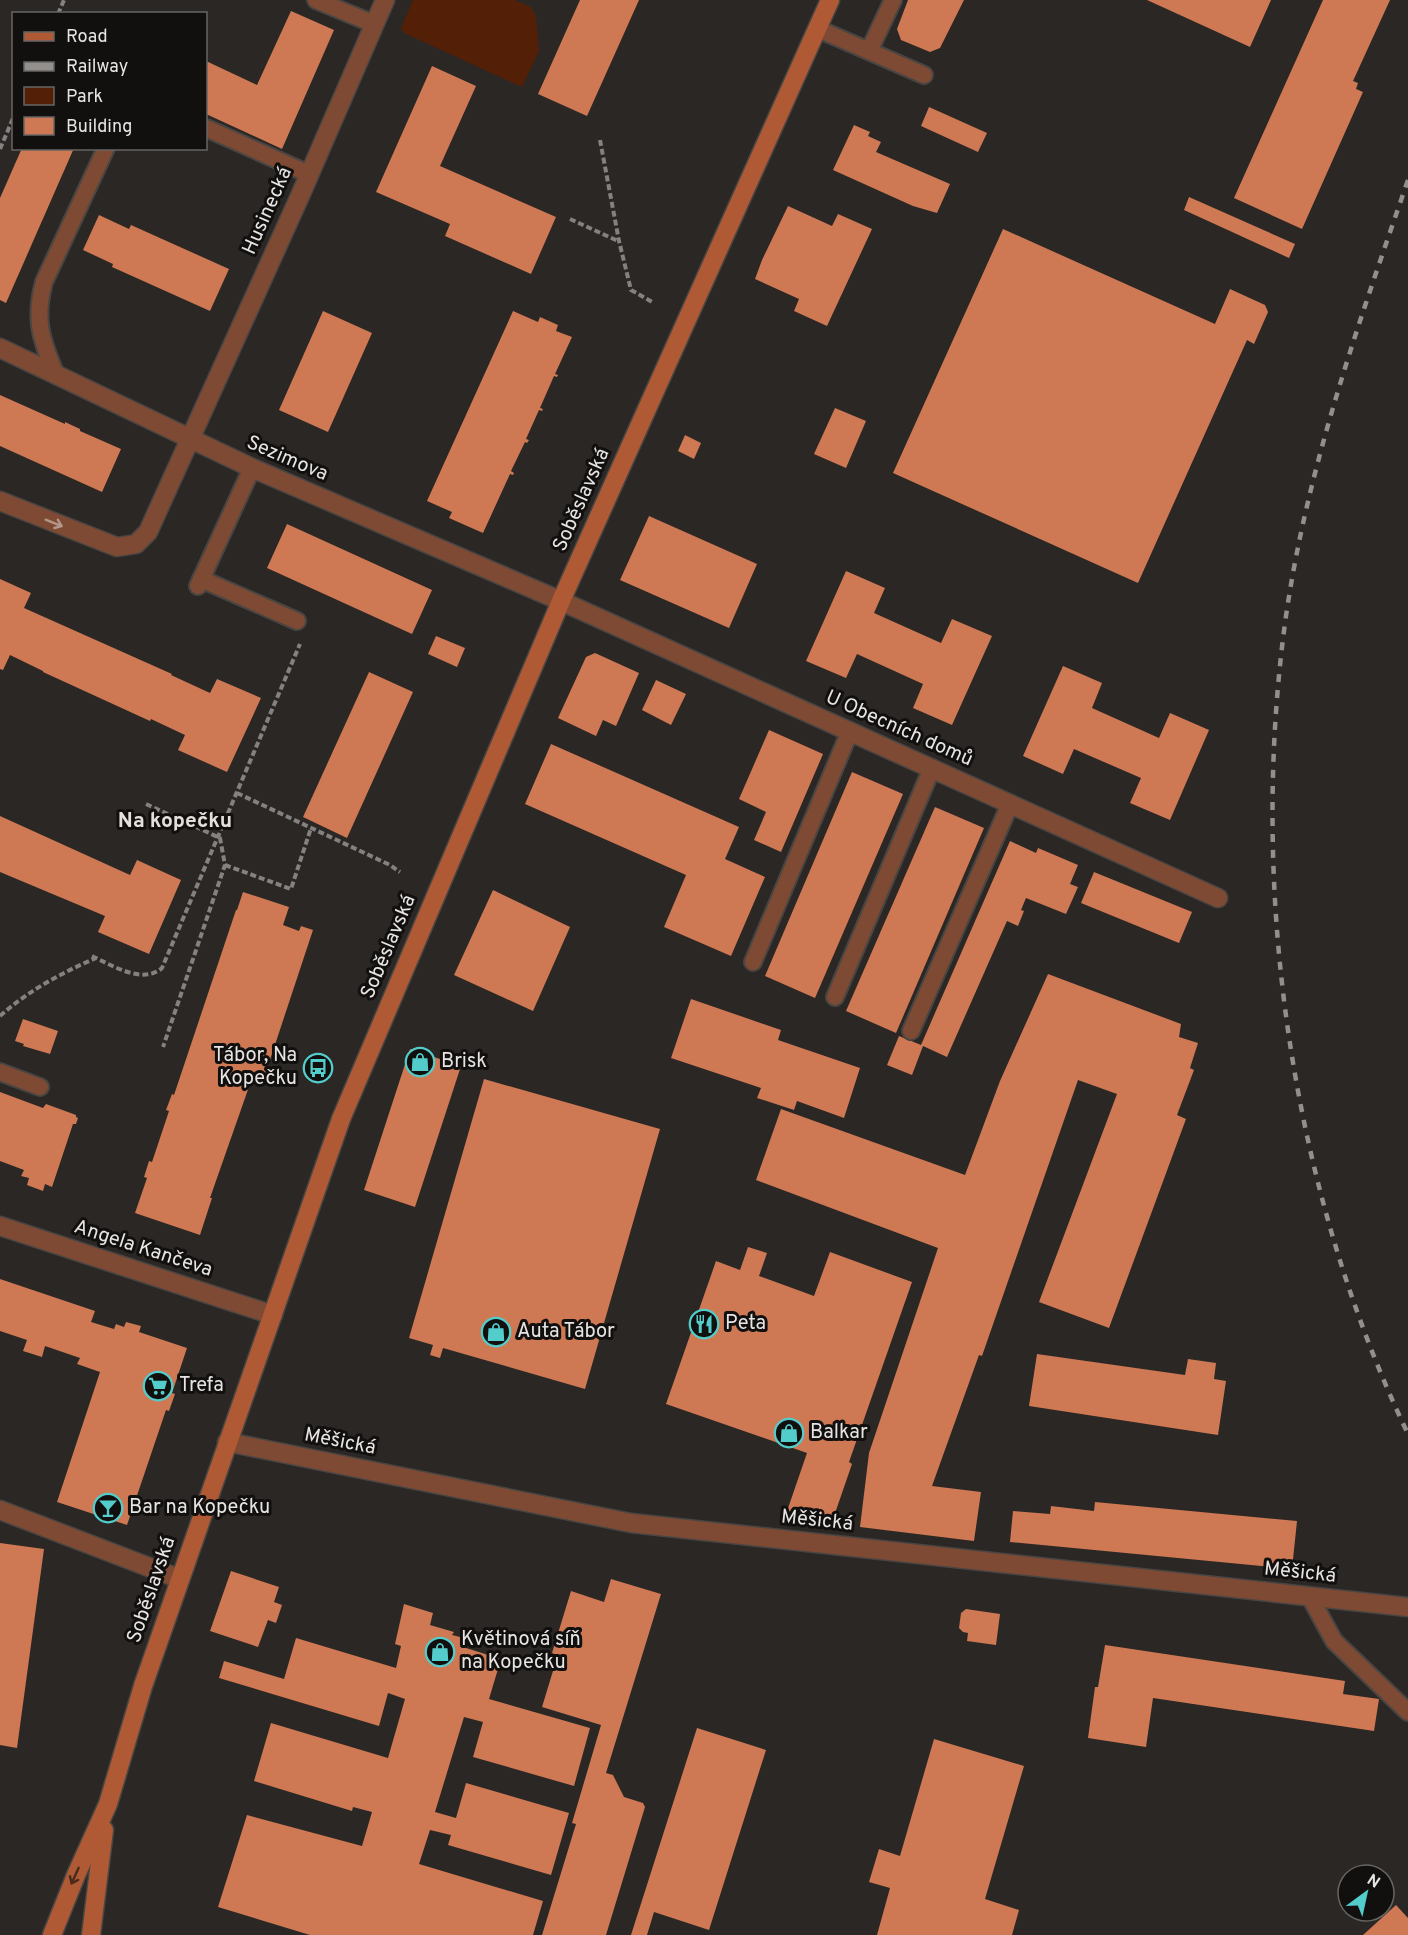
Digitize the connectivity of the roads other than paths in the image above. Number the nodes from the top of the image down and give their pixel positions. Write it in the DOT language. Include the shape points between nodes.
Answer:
graph roads {
  1 [pos="316,0"];
  2 [pos="385,0"];
  3 [pos="830,0"];
  4 [pos="893,0"];
  5 [pos="374,24"];
  6 [pos="818,28"];
  7 [pos="869,51"];
  8 [pos="924,75"];
  9 [pos="207,128"];
  10 [pos="105,150"];
  11 [pos="309,174"];
  12 [pos="0,348"];
  13 [pos="56,375"];
  14 [pos="190,440"];
  15 [pos="252,468"];
  16 [pos="0,501"];
  17 [pos="561,601"];
  18 [pos="297,621"];
  19 [pos="850,731"];
  20 [pos="932,768"];
  21 [pos="1010,804"];
  22 [pos="1218,898"];
  23 [pos="753,962"];
  24 [pos="835,997"];
  25 [pos="911,1031"];
  26 [pos="0,1072"];
  27 [pos="40,1087"];
  28 [pos="0,1226"];
  29 [pos="273,1315"];
  30 [pos="227,1442"];
  31 [pos="0,1510"];
  32 [pos="180,1579"];
  33 [pos="1310,1597"];
  34 [pos="1408,1607"];
  35 [pos="1408,1712"];
  36 [pos="108,1804"];
  37 [pos="52,1935"];
  38 [pos="91,1935"];
  1 -- 5 [label="lane"];
  2 -- 5 [label="street, Husinecká"];
  3 -- 6 [label="main road, Soběslavská"];
  4 -- 7 [label="lane"];
  5 -- 11 [label="street, Husinecká"];
  6 -- 7 [label="lane"];
  6 -- 17 [label="main road, Soběslavská"];
  7 -- 8 [label="lane"];
  9 -- 11 [label="lane"];
  10 -- 13 [label="lane" via="39,299 40,332"];
  11 -- 14 [label="street, Husinecká"];
  12 -- 13 [label="street, Sezimova"];
  13 -- 14 [label="street, Sezimova"];
  14 -- 15 [label="street, Sezimova"];
  16 -- 14 [label="street, Husinecká, one-way" via="117,547 136,544 148,532"];
  15 -- 17 [label="street, Sezimova"];
  15 -- 18 [label="lane" via="200,583"];
  17 -- 19 [label="street, U Obecních domů"];
  17 -- 29 [label="main road, Soběslavská" via="341,1119"];
  19 -- 20 [label="street, U Obecních domů"];
  19 -- 23 [label="lane"];
  20 -- 21 [label="street, U Obecních domů"];
  20 -- 24 [label="lane"];
  21 -- 22 [label="street, U Obecních domů"];
  21 -- 25 [label="lane"];
  26 -- 27 [label="lane"];
  28 -- 29 [label="street, Angela Kančeva"];
  29 -- 30 [label="main road, Soběslavská"];
  30 -- 32 [label="main road, Soběslavská"];
  30 -- 33 [label="street, Měšická" via="631,1523"];
  31 -- 32 [label="street"];
  32 -- 36 [label="main road, Soběslavská" via="142,1686"];
  33 -- 34 [label="street, Měšická"];
  33 -- 35 [label="lane" via="1334,1641"];
  36 -- 37 [label="main road, Soběslavská, one-way"];
  36 -- 38 [label="main road"];
}
